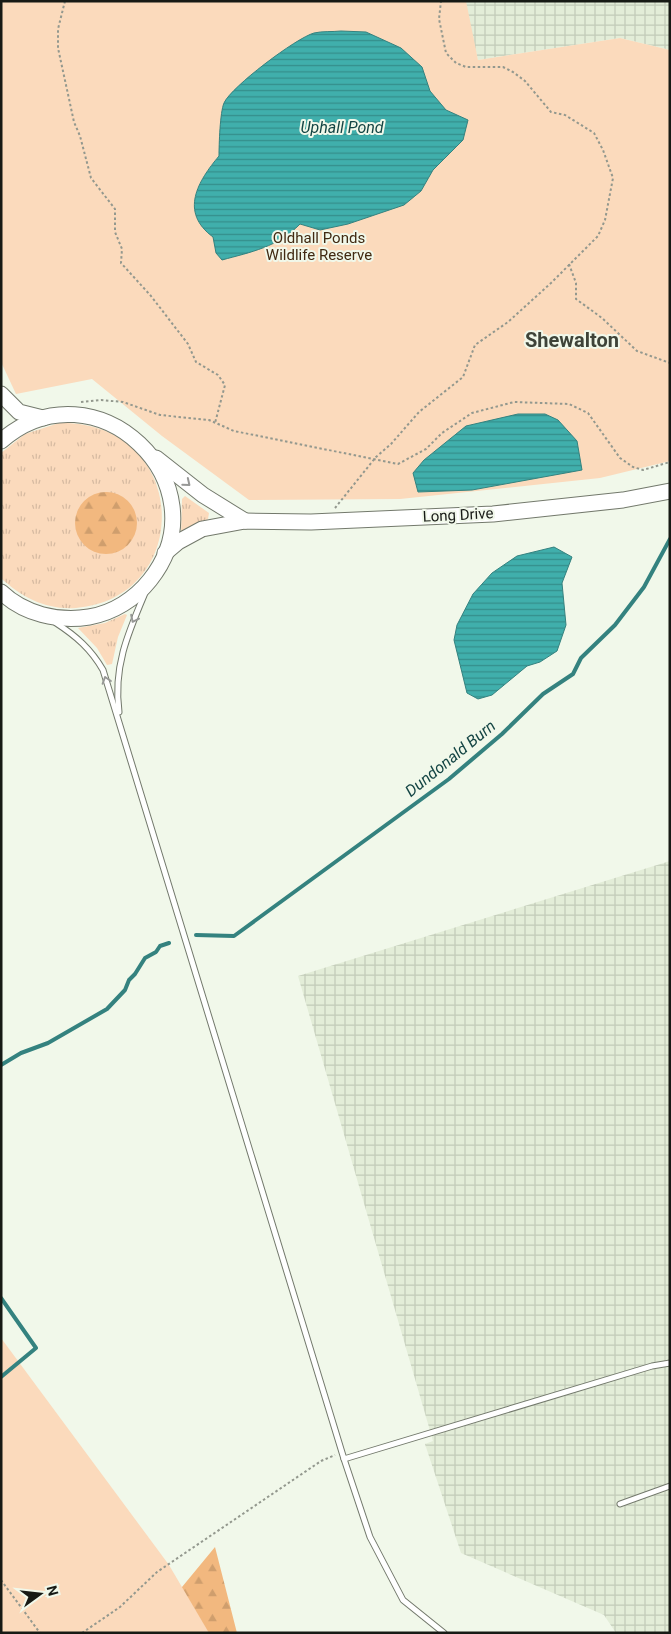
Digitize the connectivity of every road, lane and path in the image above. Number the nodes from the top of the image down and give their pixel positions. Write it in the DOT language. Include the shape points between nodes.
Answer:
graph roads {
  1 [pos="66,1"];
  2 [pos="441,1"];
  3 [pos="570,264"];
  4 [pos="670,363"];
  5 [pos="1,394"];
  6 [pos="73,403"];
  7 [pos="43,418"];
  8 [pos="215,423"];
  9 [pos="1,441"];
  10 [pos="149,452"];
  11 [pos="376,457"];
  12 [pos="670,462"];
  13 [pos="670,491"];
  14 [pos="244,521"];
  15 [pos="324,522"];
  16 [pos="165,553"];
  17 [pos="154,575"];
  18 [pos="1,592"];
  19 [pos="45,616"];
  20 [pos="121,727"];
  21 [pos="670,1363"];
  22 [pos="342,1452"];
  23 [pos="344,1459"];
  24 [pos="670,1486"];
  25 [pos="620,1504"];
  26 [pos="1,1580"];
  27 [pos="40,1633"];
  28 [pos="82,1633"];
  29 [pos="444,1633"];
  1 -- 8 [label="path" via="58,29 58,48 88,170 115,209 115,232 122,249 121,263 188,344 196,362 218,375 225,385"];
  2 -- 3 [label="path" via="439,19 446,53 456,63 466,67 503,67 513,72 526,81 551,112 565,115 594,133 603,150 613,178 605,220 598,236"];
  3 -- 4 [label="path" via="576,282 576,299 637,350"];
  3 -- 11 [label="path" via="508,322 475,346 463,377 419,412"];
  5 -- 7 [label="main road" via="19,412"];
  6 -- 8 [label="path" via="123,402 160,415"];
  7 -- 9 [label="main road" via="26,424"];
  7 -- 10 [label="main road" via="82,415 101,419 120,427"];
  8 -- 11 [label="path" via="234,430"];
  10 -- 14 [label="main road, one-way" via="203,495"];
  10 -- 16 [label="main road" via="169,490 171,532"];
  11 -- 12 [label="path" via="398,464 426,448 472,413 514,402 568,404 588,412 620,458 632,467 643,470"];
  11 -- 15 [label="path"];
  13 -- 15 [label="main road, Long Drive" via="623,500 493,514"];
  14 -- 15 [label="main road, Long Drive"];
  14 -- 16 [label="main road, Long Drive" via="202,529"];
  16 -- 17 [label="main road"];
  17 -- 19 [label="main road" via="133,597 106,612 75,619"];
  17 -- 20 [label="lane, one-way" via="128,631 120,660 116,692"];
  18 -- 19 [label="main road" via="17,604"];
  20 -- 19 [label="lane, one-way" via="96,657 71,633"];
  20 -- 22 [label="lane"];
  21 -- 23 [label="lane"];
  22 -- 23 [label="lane"];
  22 -- 28 [label="path" via="321,1461 157,1572 120,1607"];
  23 -- 29 [label="lane" via="370,1537 404,1600"];
  24 -- 25 [label="lane"];
  26 -- 27 [label="path"];
}
